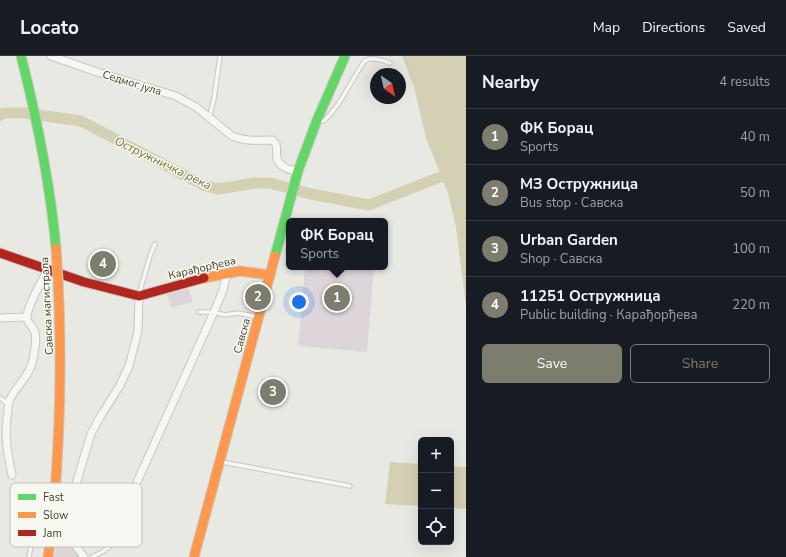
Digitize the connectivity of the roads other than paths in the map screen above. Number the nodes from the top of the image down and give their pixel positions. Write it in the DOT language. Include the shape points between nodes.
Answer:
graph roads {
  1 [pos="21,56"];
  2 [pos="51,56"];
  3 [pos="220,56"];
  4 [pos="345,56"];
  5 [pos="390,63"];
  6 [pos="209,118"];
  7 [pos="317,120"];
  8 [pos="298,171"];
  9 [pos="155,244"];
  10 [pos="0,253"];
  11 [pos="48,269"];
  12 [pos="227,273"];
  13 [pos="270,275"];
  14 [pos="139,296"];
  15 [pos="199,312"];
  16 [pos="214,312"];
  17 [pos="27,317"];
  18 [pos="259,317"];
  19 [pos="0,318"];
  20 [pos="0,398"];
  21 [pos="9,404"];
  22 [pos="3,425"];
  23 [pos="221,462"];
  24 [pos="12,475"];
  25 [pos="57,483"];
  26 [pos="77,483"];
  27 [pos="137,483"];
  28 [pos="350,486"];
  29 [pos="31,547"];
  30 [pos="49,547"];
  31 [pos="77,547"];
  32 [pos="107,547"];
  33 [pos="29,557"];
  34 [pos="48,557"];
  35 [pos="84,557"];
  36 [pos="92,557"];
  37 [pos="194,557"];
  1 -- 25 [label="street, Савска магистрала, bridge" via="46,164 55,233 62,388"];
  2 -- 6 [label="street, Седмог јула" via="176,96"];
  3 -- 6 [label="lane"];
  4 -- 7 [label="street, Савска"];
  5 -- 7 [label="lane" via="368,59 331,115 322,122"];
  6 -- 8 [label="street, Седмог јула" via="232,136 255,141 272,140 276,144 279,162"];
  7 -- 8 [label="street, Савска"];
  8 -- 13 [label="street, Савска"];
  9 -- 14 [label="lane"];
  10 -- 11 [label="street, Карађорђева"];
  11 -- 14 [label="street, Карађорђева"];
  11 -- 17 [label="street"];
  12 -- 13 [label="street, Карађорђева" via="240,270"];
  12 -- 14 [label="street, Карађорђева"];
  12 -- 16 [label="street"];
  13 -- 18 [label="street, Савска"];
  14 -- 26 [label="street" via="138,331 129,366 94,430"];
  15 -- 16 [label="lane"];
  16 -- 18 [label="lane"];
  16 -- 27 [label="street"];
  17 -- 19 [label="street"];
  17 -- 21 [label="street" via="35,331 32,362"];
  18 -- 23 [label="street, Савска"];
  20 -- 21 [label="lane"];
  21 -- 22 [label="street"];
  22 -- 24 [label="street"];
  23 -- 28 [label="lane"];
  23 -- 37 [label="street, Савска"];
  29 -- 33 [label="lane"];
  30 -- 34 [label="street, Савска магистрала, bridge"];
  31 -- 35 [label="street"];
  32 -- 36 [label="lane"];
}
